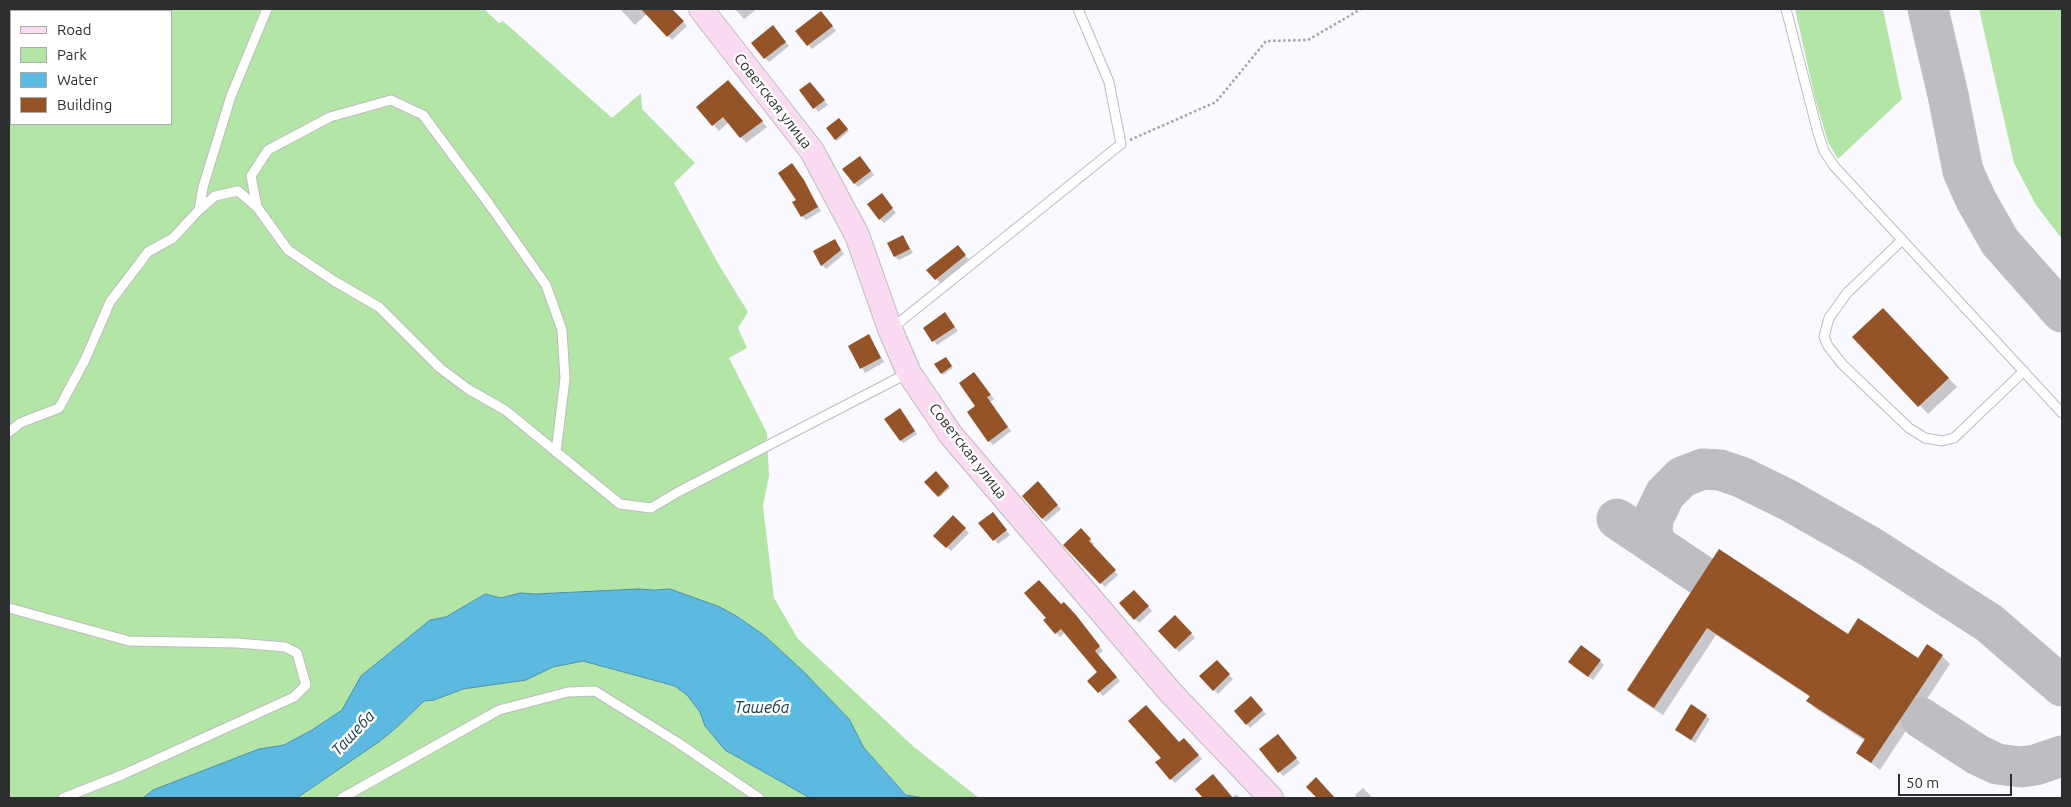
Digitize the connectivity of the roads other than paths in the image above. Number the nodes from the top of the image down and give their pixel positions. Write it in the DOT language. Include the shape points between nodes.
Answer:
graph roads {
  1 [pos="267,9"];
  2 [pos="702,9"];
  3 [pos="1078,9"];
  4 [pos="1786,9"];
  5 [pos="257,207"];
  6 [pos="199,210"];
  7 [pos="1902,240"];
  8 [pos="890,329"];
  9 [pos="2024,371"];
  10 [pos="908,373"];
  11 [pos="2062,412"];
  12 [pos="9,432"];
  13 [pos="556,452"];
  14 [pos="9,608"];
  15 [pos="62,798"];
  16 [pos="342,798"];
  17 [pos="759,798"];
  18 [pos="1271,798"];
  1 -- 6 [label="lane" via="231,96"];
  2 -- 8 [label="street, Советская улица" via="812,151 857,235"];
  3 -- 8 [label="lane" via="1109,82 1121,144"];
  4 -- 7 [label="lane" via="1824,151"];
  5 -- 6 [label="lane" via="238,191 215,196"];
  5 -- 13 [label="lane" via="288,250 379,307 440,368 505,410"];
  5 -- 13 [label="lane" via="251,176 268,150 330,116 391,100 423,115 546,285 562,330 565,378"];
  6 -- 12 [label="lane" via="173,238 148,252 110,302 85,360 58,408 20,423"];
  7 -- 9 [label="lane"];
  7 -- 9 [label="lane" via="1847,293 1829,318 1824,337 1842,364 1909,428 1925,438 1942,441 1954,438"];
  8 -- 10 [label="street, Советская улица"];
  9 -- 11 [label="lane"];
  10 -- 13 [label="lane" via="651,508 620,504"];
  10 -- 18 [label="street, Советская улица" via="951,435 1171,693"];
  14 -- 15 [label="lane" via="129,641 285,647 297,653 306,685 294,697 124,774"];
  16 -- 17 [label="lane" via="500,710 568,692 595,692 677,742"];
}
